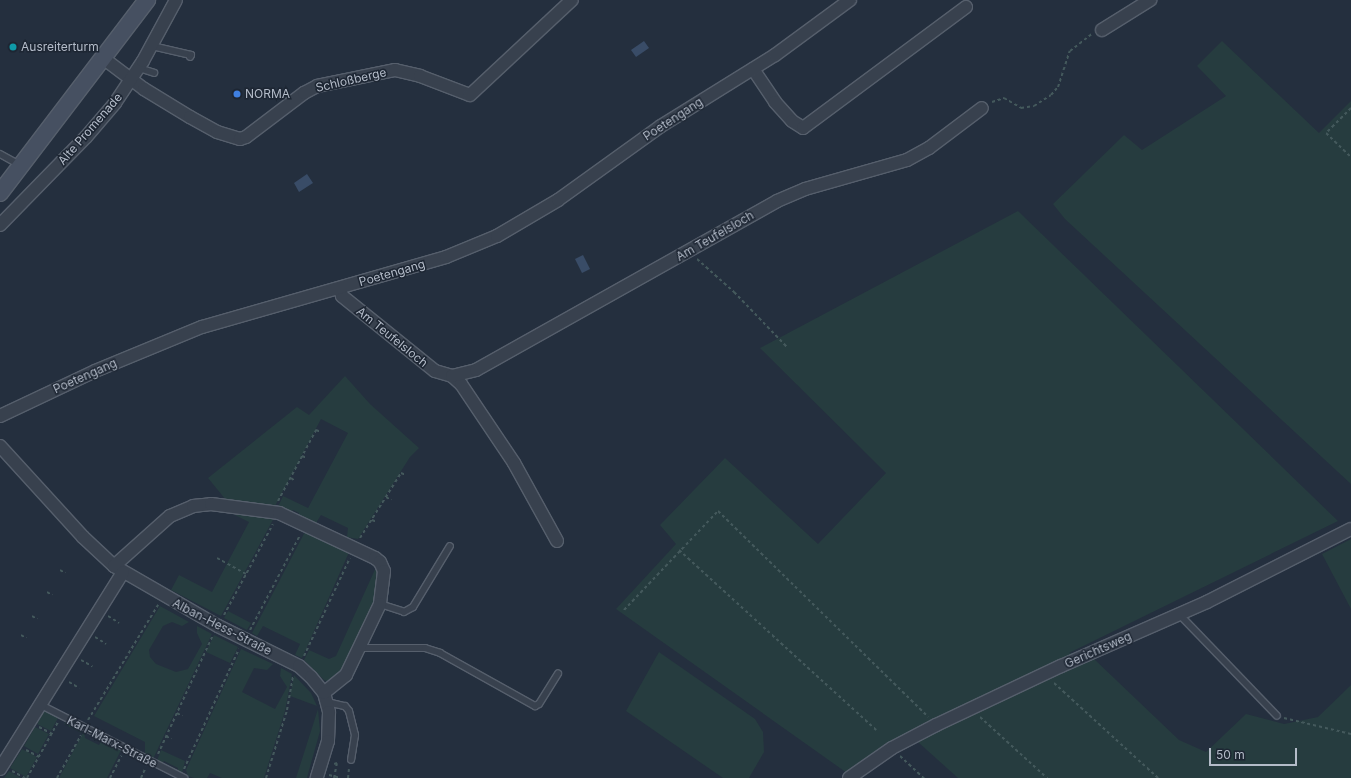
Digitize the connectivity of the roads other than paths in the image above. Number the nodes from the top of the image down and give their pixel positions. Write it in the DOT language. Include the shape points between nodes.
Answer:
graph roads {
  1 [pos="147,0"];
  2 [pos="176,0"];
  3 [pos="572,0"];
  4 [pos="850,0"];
  5 [pos="1150,0"];
  6 [pos="966,7"];
  7 [pos="1102,30"];
  8 [pos="152,46"];
  9 [pos="190,57"];
  10 [pos="103,58"];
  11 [pos="139,68"];
  12 [pos="754,69"];
  13 [pos="154,73"];
  14 [pos="131,80"];
  15 [pos="982,108"];
  16 [pos="0,154"];
  17 [pos="21,166"];
  18 [pos="0,193"];
  19 [pos="0,225"];
  20 [pos="340,288"];
  21 [pos="452,376"];
  22 [pos="0,416"];
  23 [pos="0,446"];
  24 [pos="1351,529"];
  25 [pos="558,541"];
  26 [pos="450,546"];
  27 [pos="118,569"];
  28 [pos="380,604"];
  29 [pos="1179,614"];
  30 [pos="359,648"];
  31 [pos="558,673"];
  32 [pos="326,698"];
  33 [pos="40,704"];
  34 [pos="1277,716"];
  35 [pos="351,760"];
  36 [pos="4,769"];
  37 [pos="321,776"];
  38 [pos="184,778"];
  39 [pos="849,778"];
  1 -- 10 [label="main road"];
  2 -- 8 [label="street, Alte Promenade"];
  3 -- 14 [label="street, Schloßberge" via="470,95 420,76 395,70 317,86 240,139 217,132"];
  4 -- 12 [label="street, Poetengang"];
  5 -- 7 [label="street"];
  6 -- 12 [label="street" via="803,128 792,122 775,102"];
  8 -- 9 [label="lane" via="191,55"];
  8 -- 11 [label="street, Alte Promenade"];
  10 -- 14 [label="street, Schloßberge"];
  10 -- 17 [label="main road"];
  11 -- 13 [label="lane"];
  11 -- 14 [label="street, Alte Promenade"];
  12 -- 20 [label="street, Poetengang" via="673,118 558,200 503,233 446,257"];
  14 -- 19 [label="street, Alte Promenade" via="97,125"];
  15 -- 21 [label="street, Am Teufelsloch" via="929,148 907,160 805,189 777,201 476,370"];
  16 -- 17 [label="lane"];
  17 -- 18 [label="main road"];
  20 -- 21 [label="street, Am Teufelsloch" via="342,296 434,371"];
  20 -- 22 [label="street, Poetengang" via="196,329 95,371"];
  21 -- 25 [label="street" via="461,384 514,463"];
  23 -- 27 [label="street, Alban-Hess-Straße" via="83,537"];
  24 -- 29 [label="street, Gerichtsweg" via="1293,560"];
  26 -- 28 [label="lane" via="413,607 401,611"];
  27 -- 28 [label="street" via="163,522 183,510 211,504 273,512 309,525 375,558 382,565 384,583"];
  27 -- 32 [label="street, Alban-Hess-Straße" via="163,596 299,666"];
  27 -- 33 [label="street"];
  28 -- 30 [label="street"];
  29 -- 34 [label="lane"];
  29 -- 39 [label="street, Gerichtsweg" via="970,708 892,748"];
  30 -- 31 [label="lane" via="425,648 440,653 535,706 539,704"];
  30 -- 32 [label="street" via="344,679"];
  32 -- 35 [label="lane" via="345,706 350,712 355,735"];
  32 -- 37 [label="street" via="328,741"];
  33 -- 36 [label="street"];
  33 -- 38 [label="lane, Karl-Marx-Straße"];
}
